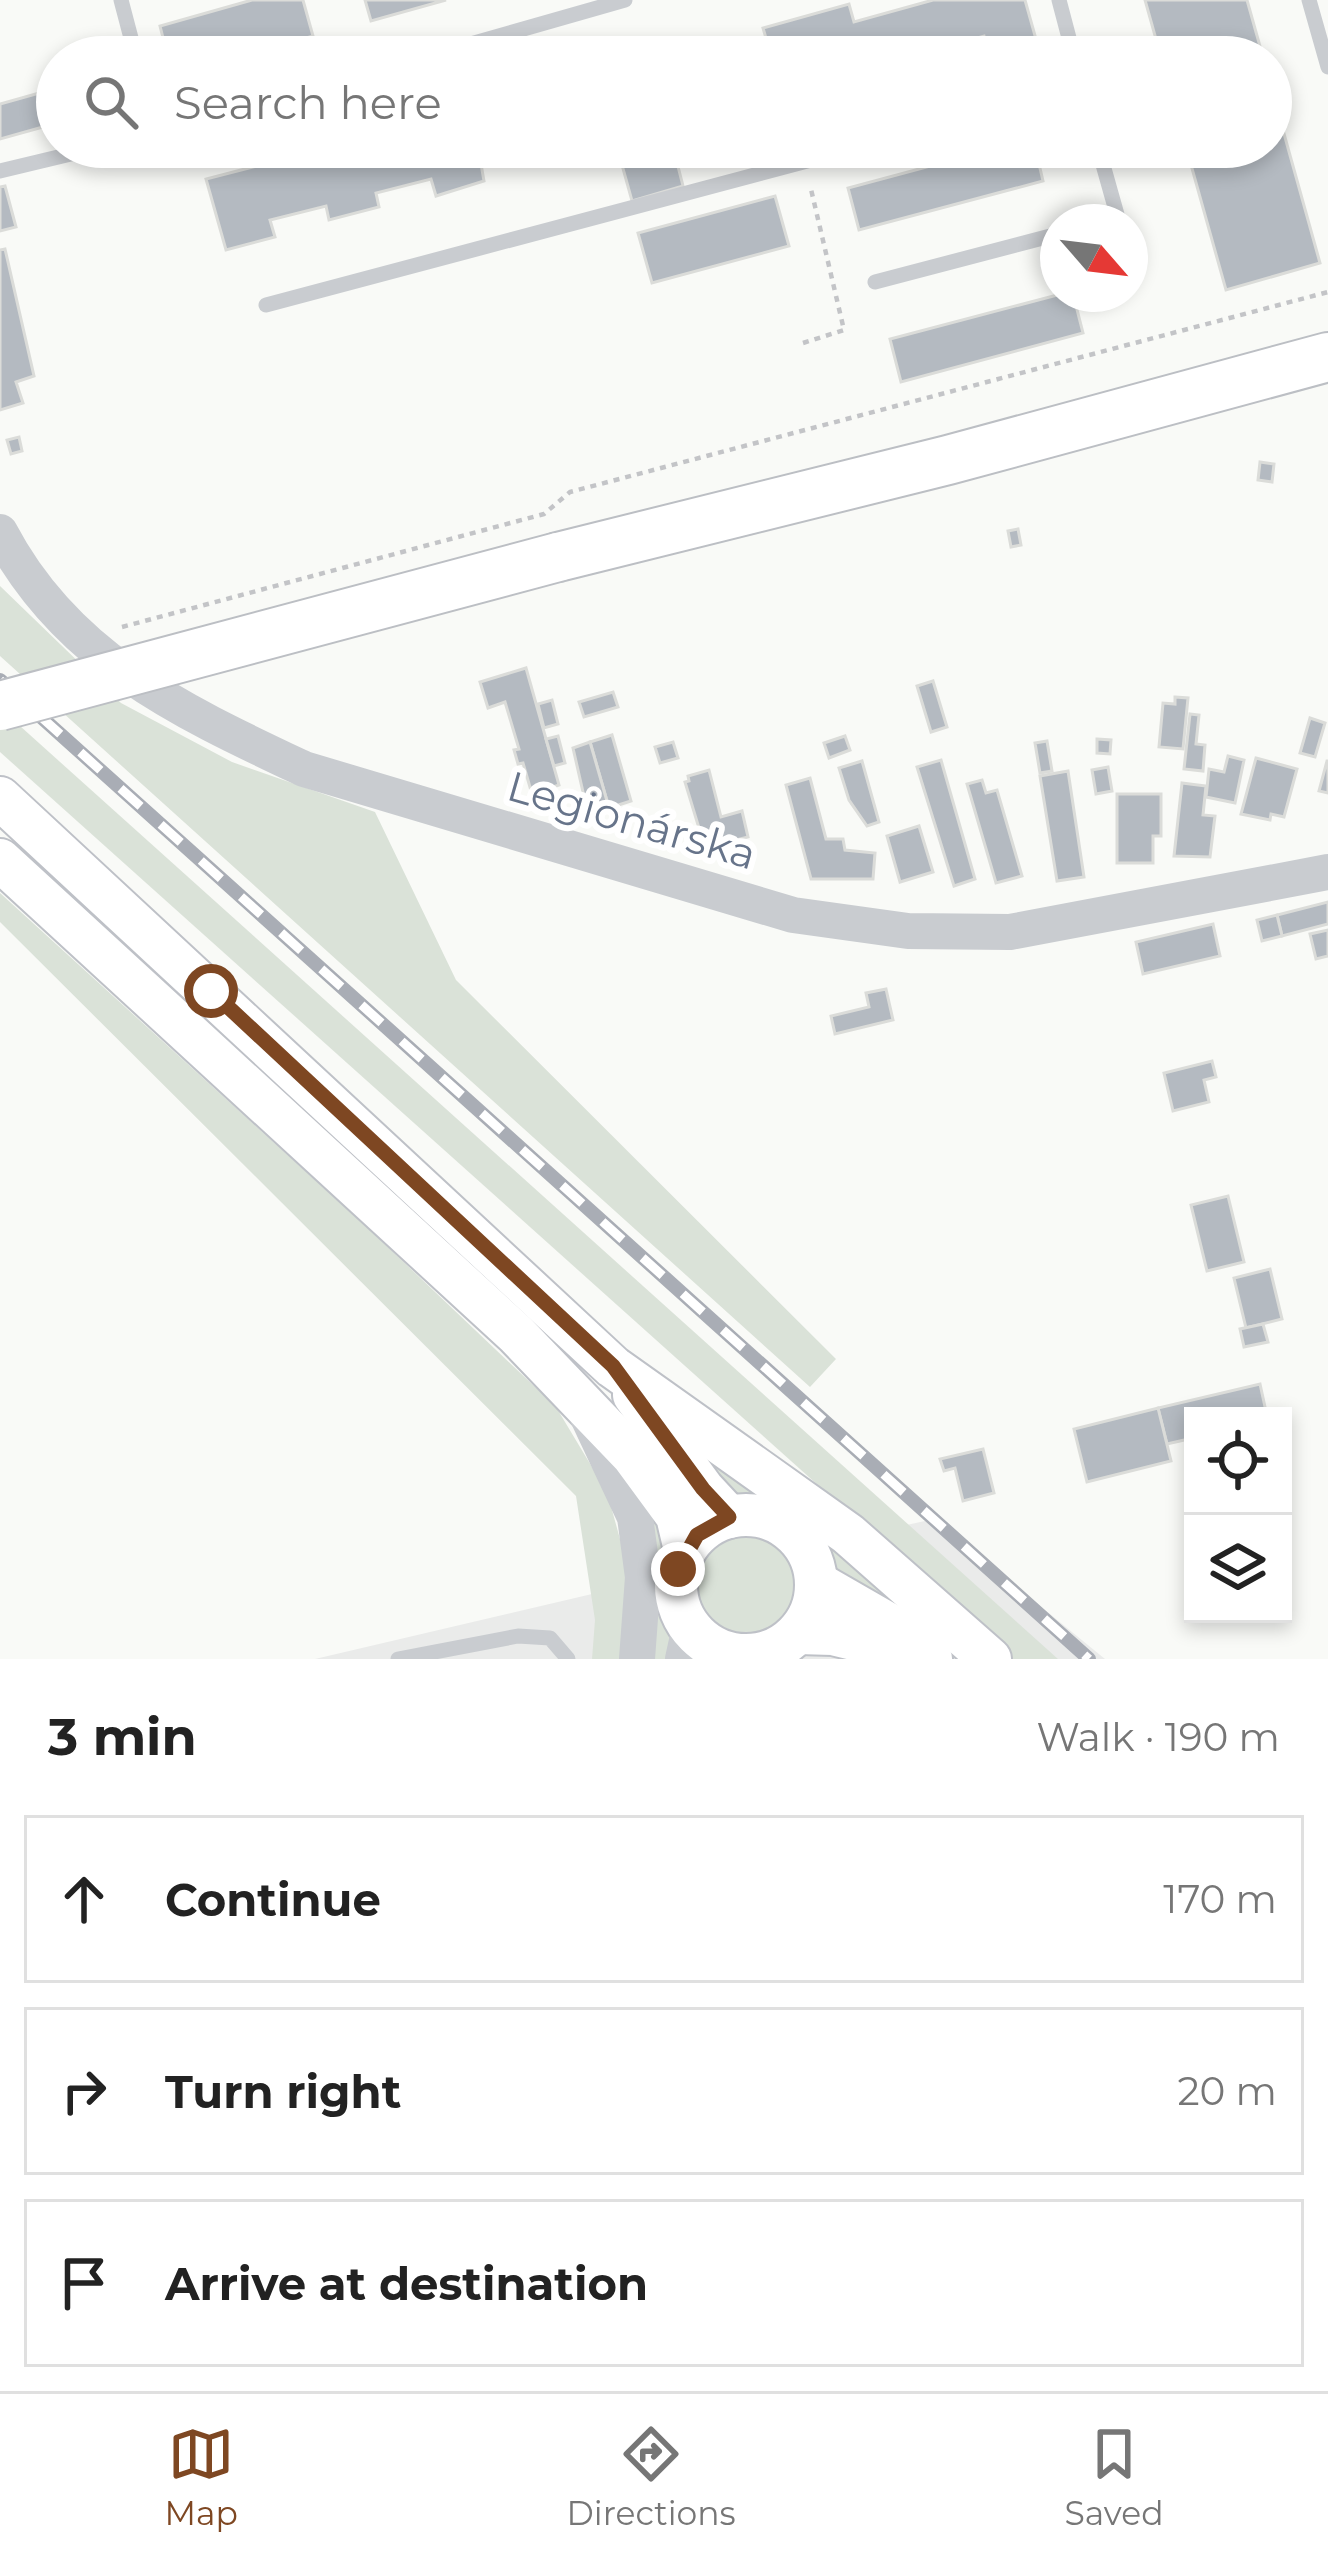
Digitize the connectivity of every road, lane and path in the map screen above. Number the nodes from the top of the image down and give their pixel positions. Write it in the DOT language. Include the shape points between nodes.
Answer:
graph roads {
  1 [pos="121,0"];
  2 [pos="625,0"];
  3 [pos="1059,0"];
  4 [pos="1309,0"];
  5 [pos="130,36"];
  6 [pos="499,36"];
  7 [pos="1068,36"];
  8 [pos="1328,67"];
  9 [pos="36,162"];
  10 [pos="782,168"];
  11 [pos="806,168"];
  12 [pos="1105,168"];
  13 [pos="0,171"];
  14 [pos="1114,204"];
  15 [pos="1040,239"];
  16 [pos="874,282"];
  17 [pos="1328,292"];
  18 [pos="266,305"];
  19 [pos="803,343"];
  20 [pos="1328,357"];
  21 [pos="0,532"];
  22 [pos="82,638"];
  23 [pos="0,706"];
  24 [pos="0,798"];
  25 [pos="0,860"];
  26 [pos="1328,872"];
  27 [pos="613,1366"];
  28 [pos="584,1408"];
  29 [pos="729,1517"];
  30 [pos="685,1550"];
  31 [pos="817,1583"];
  32 [pos="798,1633"];
  33 [pos="687,1643"];
  34 [pos="469,1651"];
  35 [pos="745,1657"];
  36 [pos="929,1658"];
  37 [pos="398,1659"];
  38 [pos="568,1659"];
  39 [pos="637,1659"];
  40 [pos="990,1659"];
  1 -- 5 [label="lane"];
  2 -- 6 [label="lane"];
  3 -- 7 [label="lane"];
  4 -- 8 [label="lane"];
  9 -- 13 [label="lane"];
  10 -- 18 [label="lane"];
  11 -- 19 [label="path" via="844,330"];
  12 -- 14 [label="lane"];
  15 -- 16 [label="lane"];
  17 -- 22 [label="path" via="571,493 544,514"];
  20 -- 23 [label="main road, bridge"];
  21 -- 22 [label="street, Legionárska"];
  22 -- 26 [label="street, Legionárska" via="147,691 304,769 793,915 908,931 1010,932"];
  24 -- 27 [label="main road"];
  25 -- 28 [label="main road" via="516,1334"];
  27 -- 29 [label="main road"];
  27 -- 40 [label="main road" via="848,1534"];
  28 -- 30 [label="main road" via="677,1516"];
  28 -- 39 [label="street" via="634,1517 643,1576"];
  29 -- 30 [label="main road"];
  29 -- 31 [label="main road" via="770,1519 788,1529 803,1544"];
  30 -- 33 [label="main road" via="676,1588"];
  31 -- 32 [label="main road"];
  31 -- 36 [label="main road" via="897,1629"];
  32 -- 35 [label="main road"];
  32 -- 36 [label="main road"];
  33 -- 35 [label="main road"];
  34 -- 37 [label="lane"];
  34 -- 38 [label="lane" via="518,1636 550,1638"];
}
